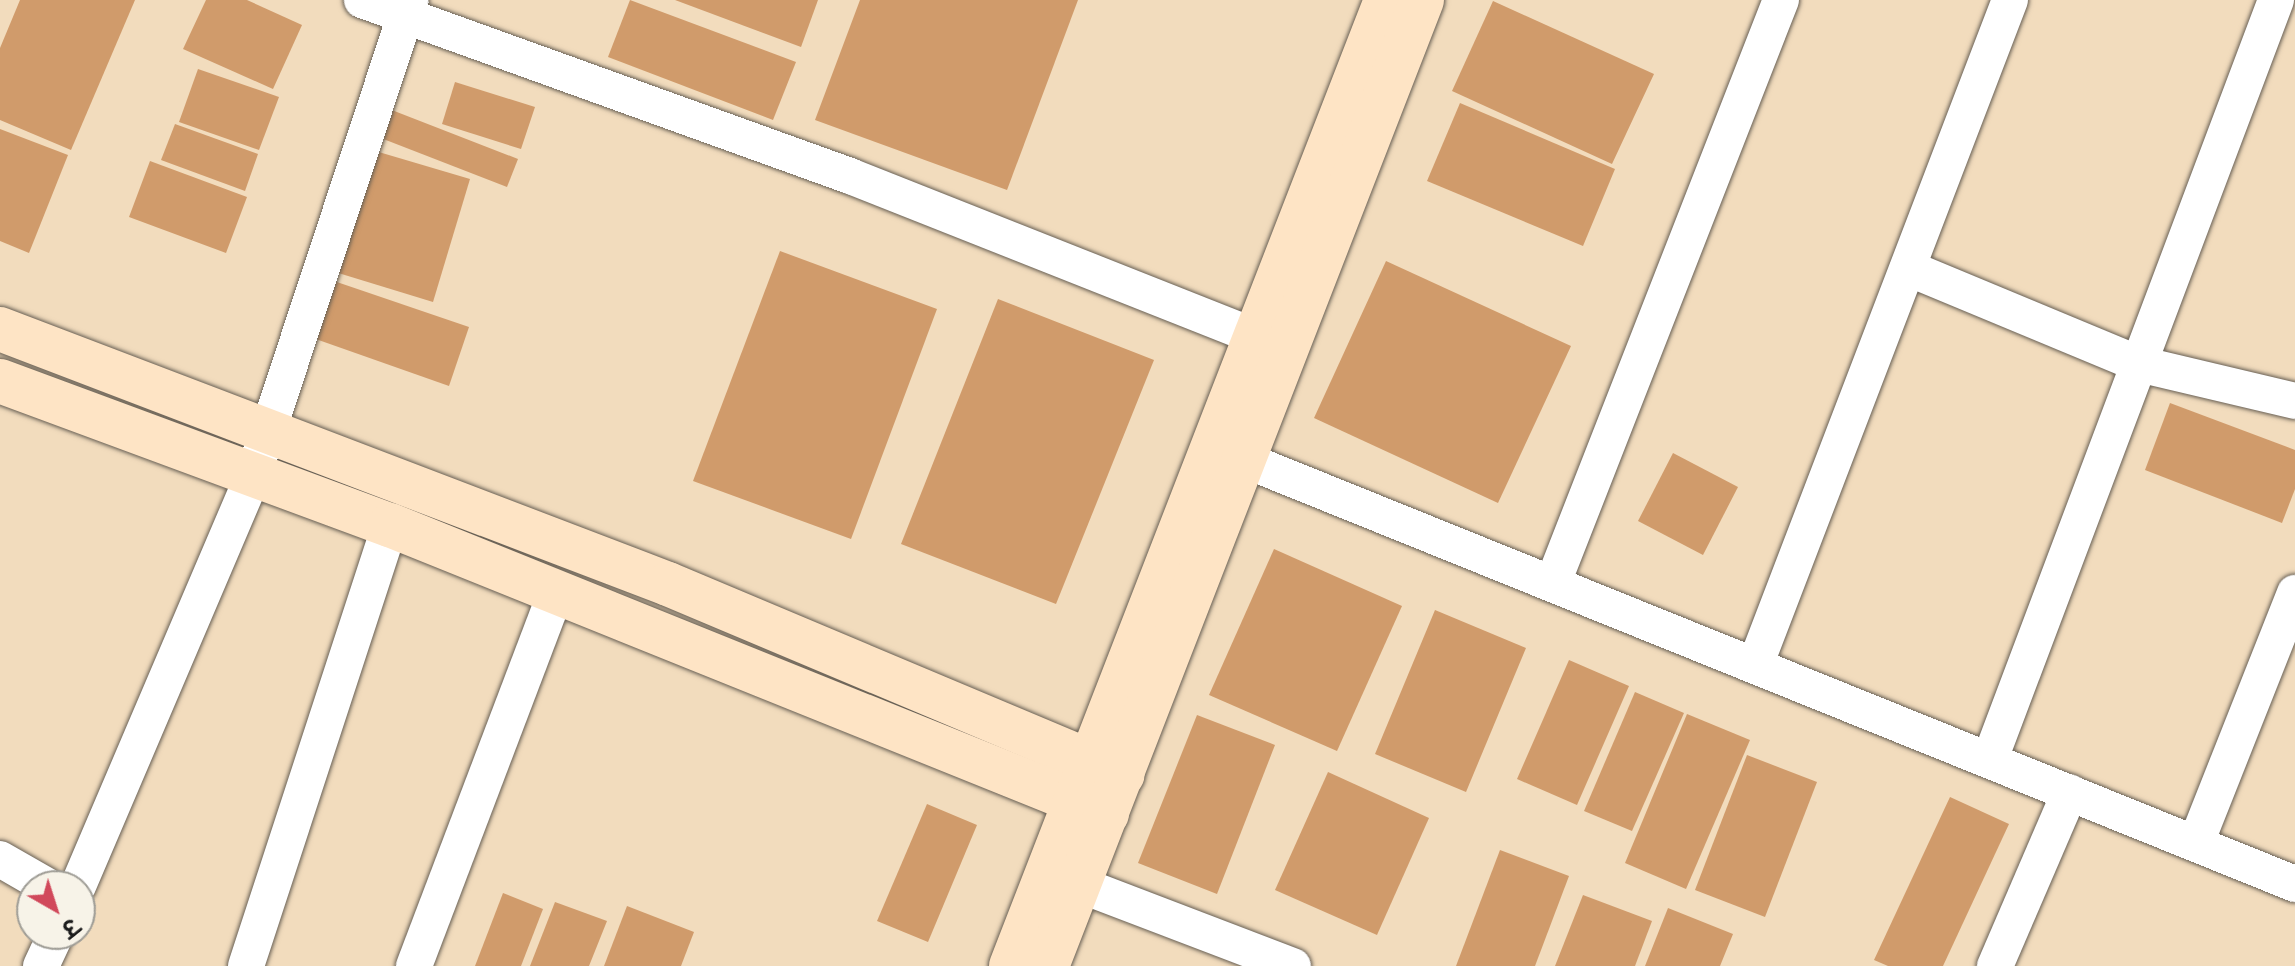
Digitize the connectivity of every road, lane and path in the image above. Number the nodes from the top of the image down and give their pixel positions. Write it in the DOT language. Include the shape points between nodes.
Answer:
graph roads {
  1 [pos="362,0"];
  2 [pos="1386,0"];
  3 [pos="1422,0"];
  4 [pos="1781,0"];
  5 [pos="2010,0"];
  6 [pos="2276,0"];
  7 [pos="407,8"];
  8 [pos="1908,268"];
  9 [pos="0,329"];
  10 [pos="1257,337"];
  11 [pos="2139,364"];
  12 [pos="0,381"];
  13 [pos="2295,401"];
  14 [pos="268,428"];
  15 [pos="1245,460"];
  16 [pos="254,473"];
  17 [pos="390,525"];
  18 [pos="1554,580"];
  19 [pos="556,592"];
  20 [pos="2295,593"];
  21 [pos="1756,663"];
  22 [pos="1990,759"];
  23 [pos="1097,786"];
  24 [pos="2070,792"];
  25 [pos="2196,843"];
  26 [pos="0,859"];
  27 [pos="19,870"];
  28 [pos="85,870"];
  29 [pos="1078,884"];
  30 [pos="2295,884"];
  31 [pos="246,966"];
  32 [pos="414,966"];
  33 [pos="1011,966"];
  34 [pos="1047,966"];
  35 [pos="1293,966"];
  36 [pos="1995,966"];
  1 -- 7 [label="street"];
  2 -- 10 [label="street"];
  3 -- 15 [label="street"];
  4 -- 18 [label="street"];
  5 -- 8 [label="street"];
  6 -- 11 [label="street"];
  7 -- 10 [label="street"];
  7 -- 14 [label="street"];
  8 -- 11 [label="street"];
  8 -- 21 [label="street"];
  9 -- 14 [label="street"];
  10 -- 23 [label="street"];
  11 -- 13 [label="street"];
  11 -- 22 [label="street"];
  12 -- 16 [label="street"];
  14 -- 16 [label="street"];
  14 -- 23 [label="street"];
  15 -- 18 [label="street"];
  15 -- 23 [label="street"];
  16 -- 17 [label="street"];
  16 -- 28 [label="street"];
  17 -- 19 [label="street"];
  17 -- 31 [label="street"];
  18 -- 21 [label="street"];
  19 -- 23 [label="street"];
  19 -- 32 [label="street"];
  20 -- 25 [label="street"];
  21 -- 22 [label="street"];
  22 -- 24 [label="street"];
  23 -- 29 [label="street"];
  23 -- 33 [label="street"];
  24 -- 25 [label="street"];
  24 -- 36 [label="street"];
  25 -- 30 [label="street"];
  26 -- 27 [label="street"];
  29 -- 34 [label="street"];
  29 -- 35 [label="street"];
}
